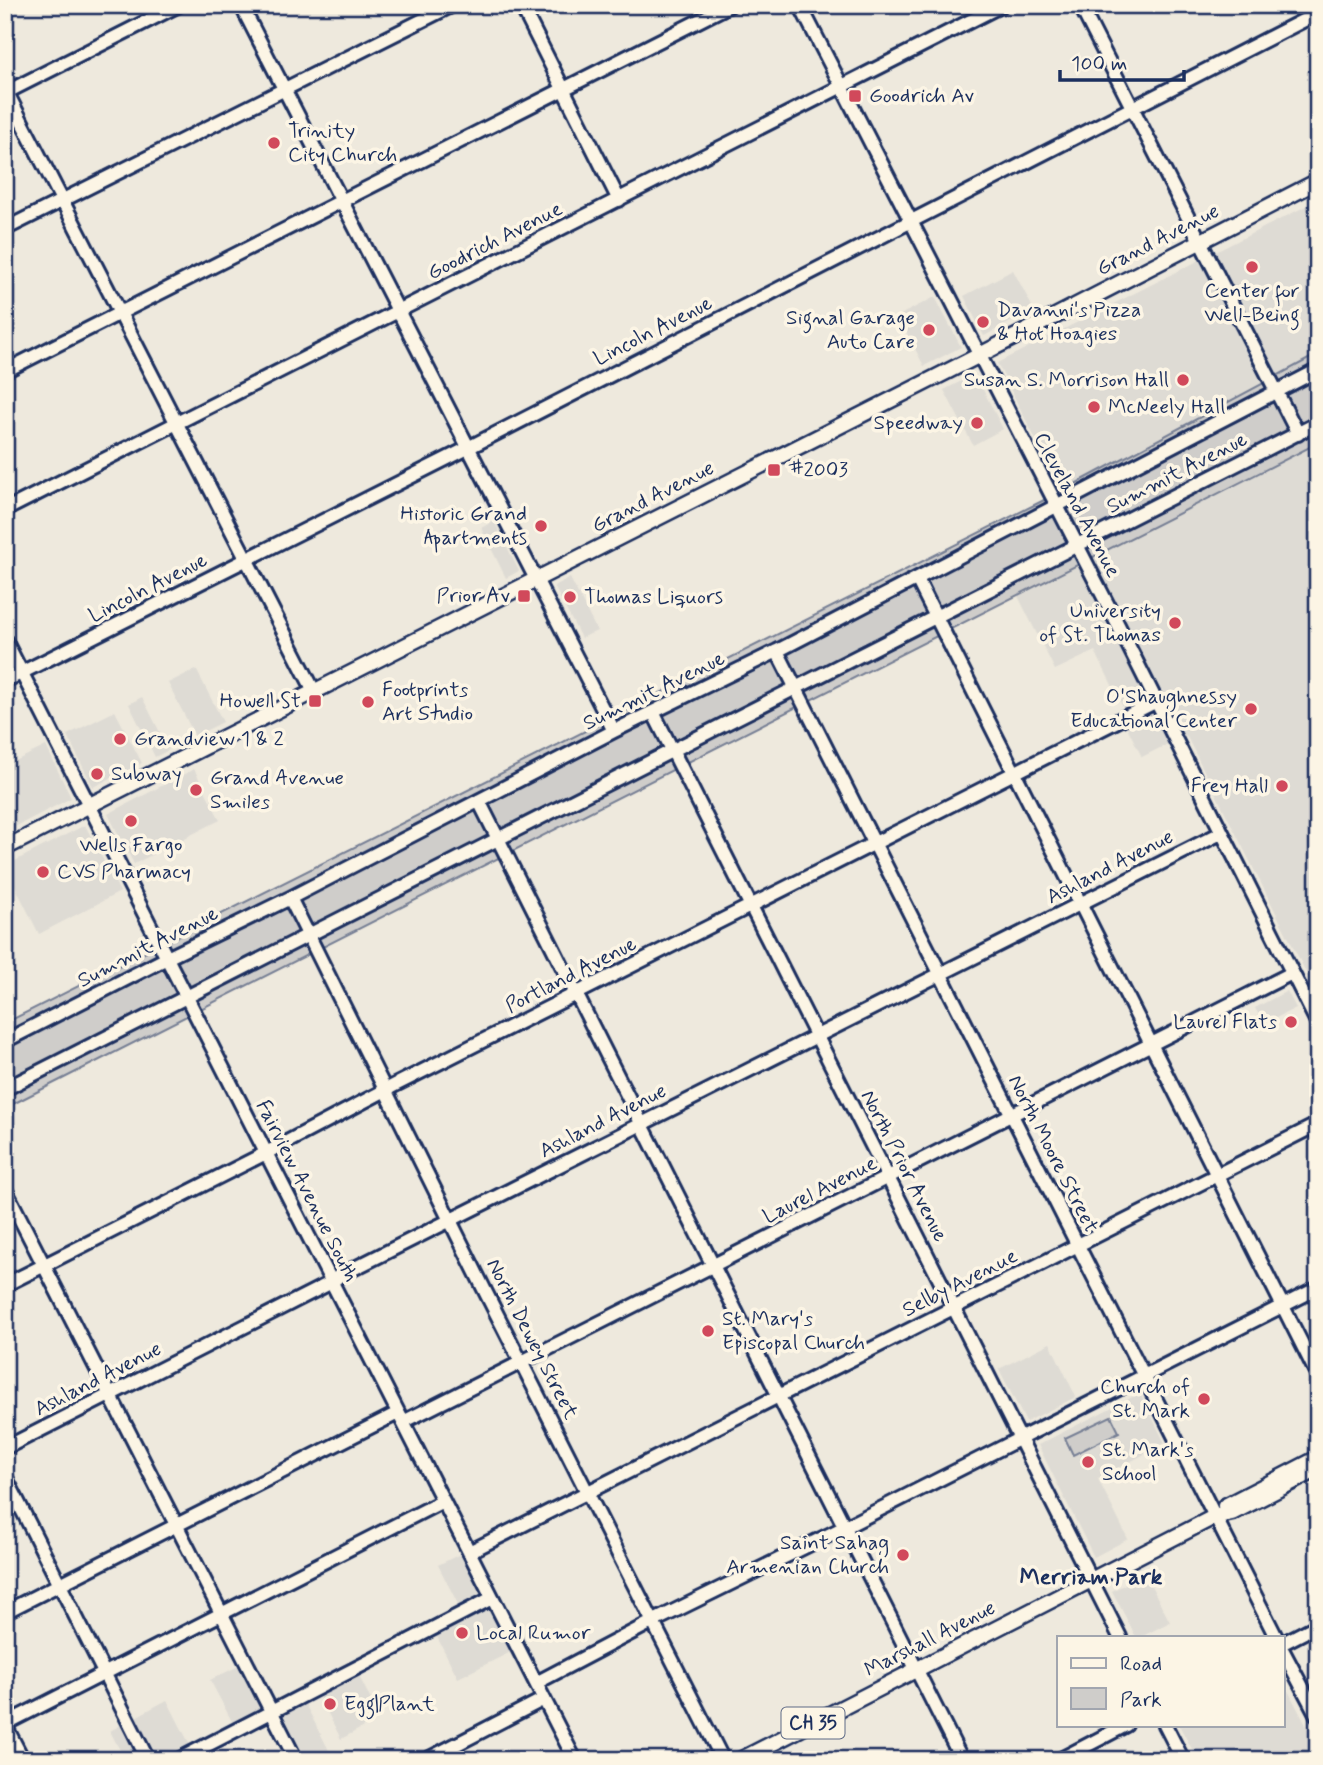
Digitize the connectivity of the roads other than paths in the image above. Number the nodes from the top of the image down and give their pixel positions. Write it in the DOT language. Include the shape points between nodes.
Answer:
graph roads {
  1 [pos="179,5"];
  2 [pos="242,5"];
  3 [pos="453,5"];
  4 [pos="521,5"];
  5 [pos="730,5"];
  6 [pos="800,5"];
  7 [pos="1002,5"];
  8 [pos="1080,5"];
  9 [pos="1318,13"];
  10 [pos="842,87"];
  11 [pos="565,89"];
  12 [pos="285,90"];
  13 [pos="6,91"];
  14 [pos="1133,108"];
  15 [pos="1318,181"];
  16 [pos="63,200"];
  17 [pos="619,200"];
  18 [pos="341,201"];
  19 [pos="911,221"];
  20 [pos="5,229"];
  21 [pos="1201,242"];
  22 [pos="398,312"];
  23 [pos="120,313"];
  24 [pos="979,356"];
  25 [pos="1318,370"];
  26 [pos="5,371"];
  27 [pos="1276,391"];
  28 [pos="1318,423"];
  29 [pos="177,424"];
  30 [pos="1298,434"];
  31 [pos="470,447"];
  32 [pos="1056,507"];
  33 [pos="5,510"];
  34 [pos="1076,545"];
  35 [pos="248,560"];
  36 [pos="536,579"];
  37 [pos="917,579"];
  38 [pos="937,615"];
  39 [pos="5,640"];
  40 [pos="777,651"];
  41 [pos="22,673"];
  42 [pos="5,681"];
  43 [pos="796,688"];
  44 [pos="314,691"];
  45 [pos="1155,702"];
  46 [pos="653,712"];
  47 [pos="614,731"];
  48 [pos="673,751"];
  49 [pos="1015,773"];
  50 [pos="479,801"];
  51 [pos="89,805"];
  52 [pos="1221,833"];
  53 [pos="498,838"];
  54 [pos="873,844"];
  55 [pos="5,848"];
  56 [pos="290,898"];
  57 [pos="1080,904"];
  58 [pos="751,906"];
  59 [pos="308,934"];
  60 [pos="167,958"];
  61 [pos="1292,973"];
  62 [pos="940,974"];
  63 [pos="576,994"];
  64 [pos="187,998"];
  65 [pos="1318,1024"];
  66 [pos="817,1037"];
  67 [pos="5,1041"];
  68 [pos="1152,1044"];
  69 [pos="5,1089"];
  70 [pos="386,1090"];
  71 [pos="1012,1115"];
  72 [pos="641,1124"];
  73 [pos="1318,1124"];
  74 [pos="266,1153"];
  75 [pos="1218,1175"];
  76 [pos="888,1177"];
  77 [pos="5,1189"];
  78 [pos="450,1220"];
  79 [pos="1078,1245"];
  80 [pos="45,1265"];
  81 [pos="712,1266"];
  82 [pos="332,1282"];
  83 [pos="5,1285"];
  84 [pos="1318,1288"];
  85 [pos="1283,1305"];
  86 [pos="954,1307"];
  87 [pos="521,1363"];
  88 [pos="1144,1375"];
  89 [pos="1318,1376"];
  90 [pos="110,1394"];
  91 [pos="778,1396"];
  92 [pos="401,1418"];
  93 [pos="1020,1438"];
  94 [pos="5,1448"];
  95 [pos="1318,1458"];
  96 [pos="1318,1469"];
  97 [pos="5,1476"];
  98 [pos="589,1491"];
  99 [pos="443,1501"];
  100 [pos="1214,1517"];
  101 [pos="176,1525"];
  102 [pos="844,1528"];
  103 [pos="469,1552"];
  104 [pos="1091,1581"];
  105 [pos="60,1583"];
  106 [pos="492,1598"];
  107 [pos="5,1612"];
  108 [pos="221,1613"];
  109 [pos="652,1622"];
  110 [pos="1318,1625"];
  111 [pos="1119,1636"];
  112 [pos="1275,1636"];
  113 [pos="1284,1642"];
  114 [pos="1284,1653"];
  115 [pos="917,1669"];
  116 [pos="105,1672"];
  117 [pos="536,1683"];
  118 [pos="544,1699"];
  119 [pos="271,1712"];
  120 [pos="1318,1717"];
  121 [pos="5,1725"];
  122 [pos="1124,1726"];
  123 [pos="1166,1726"];
  124 [pos="23,1760"];
  125 [pos="148,1760"];
  126 [pos="178,1760"];
  127 [pos="296,1760"];
  128 [pos="426,1760"];
  129 [pos="575,1760"];
  130 [pos="723,1760"];
  131 [pos="740,1760"];
  132 [pos="962,1760"];
  133 [pos="1059,1760"];
  134 [pos="1183,1760"];
  1 -- 13 [label="street"];
  2 -- 12 [label="street"];
  3 -- 12 [label="street"];
  4 -- 11 [label="street"];
  5 -- 11 [label="street"];
  6 -- 10 [label="street, Cleveland Avenue"];
  7 -- 10 [label="street, Goodrich Avenue"];
  8 -- 14 [label="street"];
  9 -- 14 [label="street, Lincoln Avenue"];
  10 -- 17 [label="street, Goodrich Avenue"];
  10 -- 19 [label="street, Cleveland Avenue"];
  11 -- 17 [label="street"];
  11 -- 18 [label="street"];
  12 -- 16 [label="street"];
  12 -- 18 [label="street"];
  13 -- 16 [label="street"];
  14 -- 19 [label="street, Lincoln Avenue"];
  14 -- 21 [label="street"];
  15 -- 21 [label="main road, Grand Avenue"];
  16 -- 20 [label="street"];
  16 -- 23 [label="street"];
  17 -- 22 [label="street, Goodrich Avenue"];
  18 -- 22 [label="street"];
  18 -- 23 [label="street"];
  19 -- 24 [label="street, Cleveland Avenue"];
  19 -- 31 [label="street, Lincoln Avenue"];
  21 -- 24 [label="main road, Grand Avenue"];
  21 -- 27 [label="street"];
  22 -- 29 [label="street, Goodrich Avenue"];
  22 -- 31 [label="street"];
  23 -- 26 [label="street"];
  23 -- 29 [label="street"];
  24 -- 32 [label="street, Cleveland Avenue"];
  24 -- 36 [label="main road, Grand Avenue"];
  25 -- 27 [label="street, Summit Avenue"];
  27 -- 30 [label="street"];
  27 -- 32 [label="street, Summit Avenue"];
  28 -- 30 [label="street, Summit Avenue"];
  29 -- 33 [label="street, Goodrich Avenue"];
  29 -- 35 [label="street"];
  30 -- 34 [label="street, Summit Avenue"];
  31 -- 35 [label="street, Lincoln Avenue"];
  31 -- 36 [label="street"];
  32 -- 34 [label="street, Cleveland Avenue"];
  32 -- 37 [label="street, Summit Avenue"];
  34 -- 38 [label="street, Summit Avenue"];
  34 -- 45 [label="street, Cleveland Avenue"];
  35 -- 41 [label="street, Lincoln Avenue"];
  35 -- 44 [label="street"];
  36 -- 44 [label="main road, Grand Avenue"];
  36 -- 47 [label="street"];
  37 -- 38 [label="street"];
  37 -- 40 [label="street, Summit Avenue"];
  38 -- 43 [label="street, Summit Avenue"];
  38 -- 49 [label="street"];
  39 -- 41 [label="street, Fairview Avenue South"];
  40 -- 43 [label="street, North Moore Street"];
  40 -- 46 [label="street, Summit Avenue"];
  41 -- 42 [label="street, Lincoln Avenue"];
  41 -- 51 [label="street, Fairview Avenue South"];
  43 -- 48 [label="street, Summit Avenue"];
  43 -- 54 [label="street, North Moore Street"];
  44 -- 51 [label="main road, Grand Avenue"];
  45 -- 49 [label="street, Portland Avenue"];
  45 -- 52 [label="street, Cleveland Avenue"];
  46 -- 47 [label="street, Summit Avenue"];
  46 -- 48 [label="street, North Prior Avenue"];
  47 -- 50 [label="street, Summit Avenue"];
  48 -- 53 [label="street, Summit Avenue"];
  48 -- 58 [label="street, North Prior Avenue"];
  49 -- 54 [label="street, Portland Avenue"];
  49 -- 57 [label="street"];
  50 -- 53 [label="street"];
  50 -- 56 [label="street, Summit Avenue"];
  51 -- 55 [label="main road, Grand Avenue"];
  51 -- 60 [label="street, Fairview Avenue South"];
  52 -- 57 [label="street, Ashland Avenue"];
  52 -- 61 [label="street, Cleveland Avenue"];
  53 -- 59 [label="street, Summit Avenue"];
  53 -- 63 [label="street"];
  54 -- 58 [label="street, Portland Avenue"];
  54 -- 62 [label="street, North Moore Street"];
  56 -- 59 [label="street, North Dewey Street"];
  56 -- 60 [label="street, Summit Avenue"];
  57 -- 62 [label="street, Ashland Avenue"];
  57 -- 68 [label="street"];
  58 -- 63 [label="street, Portland Avenue"];
  58 -- 66 [label="street, North Prior Avenue"];
  59 -- 64 [label="street, Summit Avenue"];
  59 -- 70 [label="street, North Dewey Street"];
  60 -- 64 [label="street, Fairview Avenue South"];
  60 -- 67 [label="street, Summit Avenue"];
  61 -- 65 [label="street, Cleveland Avenue"];
  61 -- 68 [label="street, Laurel Avenue"];
  62 -- 66 [label="street, Ashland Avenue"];
  62 -- 71 [label="street, North Moore Street"];
  63 -- 70 [label="street, Portland Avenue"];
  63 -- 72 [label="street"];
  64 -- 69 [label="street, Summit Avenue"];
  64 -- 74 [label="street, Fairview Avenue South"];
  66 -- 72 [label="street, Ashland Avenue"];
  66 -- 76 [label="street, North Prior Avenue"];
  68 -- 71 [label="street, Laurel Avenue"];
  68 -- 75 [label="street"];
  70 -- 74 [label="street, Portland Avenue"];
  70 -- 78 [label="street, North Dewey Street"];
  71 -- 76 [label="street, Laurel Avenue"];
  71 -- 79 [label="street, North Moore Street"];
  72 -- 78 [label="street, Ashland Avenue"];
  72 -- 81 [label="street"];
  73 -- 75 [label="street, Selby Avenue"];
  74 -- 80 [label="street, Portland Avenue"];
  74 -- 82 [label="street, Fairview Avenue South"];
  75 -- 79 [label="street, Selby Avenue"];
  75 -- 85 [label="street"];
  76 -- 81 [label="street, Laurel Avenue"];
  76 -- 86 [label="street, North Prior Avenue"];
  77 -- 80 [label="street"];
  78 -- 82 [label="street, Ashland Avenue"];
  78 -- 87 [label="street, North Dewey Street"];
  79 -- 86 [label="street, Selby Avenue"];
  79 -- 88 [label="street, North Moore Street"];
  80 -- 83 [label="street, Portland Avenue"];
  80 -- 90 [label="street"];
  81 -- 87 [label="street, Laurel Avenue"];
  81 -- 91 [label="street"];
  82 -- 90 [label="street, Ashland Avenue"];
  82 -- 92 [label="street, Fairview Avenue South"];
  84 -- 85 [label="street"];
  85 -- 88 [label="street"];
  85 -- 89 [label="street"];
  86 -- 91 [label="street, Selby Avenue"];
  86 -- 93 [label="street, North Prior Avenue"];
  87 -- 92 [label="street, Laurel Avenue"];
  87 -- 98 [label="street, North Dewey Street"];
  88 -- 93 [label="street"];
  88 -- 100 [label="street, North Moore Street"];
  90 -- 94 [label="street, Ashland Avenue"];
  90 -- 101 [label="street"];
  91 -- 98 [label="street, Selby Avenue"];
  91 -- 102 [label="street"];
  92 -- 99 [label="street, Fairview Avenue South"];
  92 -- 101 [label="street, Laurel Avenue"];
  93 -- 102 [label="street"];
  93 -- 104 [label="street, North Prior Avenue"];
  95 -- 100 [label="main road, Marshall Avenue / CH 35" via="1227,1505"];
  96 -- 100 [label="main road, Marshall Avenue / CH 35" via="1232,1513"];
  97 -- 105 [label="street"];
  98 -- 103 [label="street, Selby Avenue"];
  98 -- 109 [label="street, North Dewey Street"];
  99 -- 103 [label="street, Fairview Avenue South"];
  99 -- 108 [label="street"];
  100 -- 104 [label="main road, Marshall Avenue / CH 35"];
  100 -- 112 [label="street, North Moore Street"];
  101 -- 105 [label="street, Laurel Avenue"];
  101 -- 108 [label="street"];
  102 -- 109 [label="street"];
  102 -- 115 [label="street"];
  103 -- 106 [label="street, Fairview Avenue South"];
  104 -- 111 [label="street, North Prior Avenue"];
  104 -- 115 [label="main road, Marshall Avenue / CH 35"];
  105 -- 107 [label="street, Laurel Avenue"];
  105 -- 116 [label="street"];
  106 -- 117 [label="street, Fairview Avenue South"];
  106 -- 119 [label="street"];
  108 -- 116 [label="street"];
  108 -- 119 [label="street"];
  109 -- 117 [label="street"];
  109 -- 130 [label="street, North Dewey Street"];
  110 -- 113 [label="street"];
  114 -- 120 [label="street"];
  115 -- 131 [label="main road, Marshall Avenue / CH 35"];
  115 -- 132 [label="street"];
  116 -- 121 [label="street"];
  116 -- 125 [label="street"];
  117 -- 118 [label="street, Fairview Avenue South"];
  118 -- 128 [label="street"];
  118 -- 129 [label="street, Fairview Avenue South"];
  119 -- 126 [label="street"];
  119 -- 127 [label="street"];
  121 -- 124 [label="street"];
  122 -- 133 [label="street"];
  123 -- 134 [label="street"];
}
